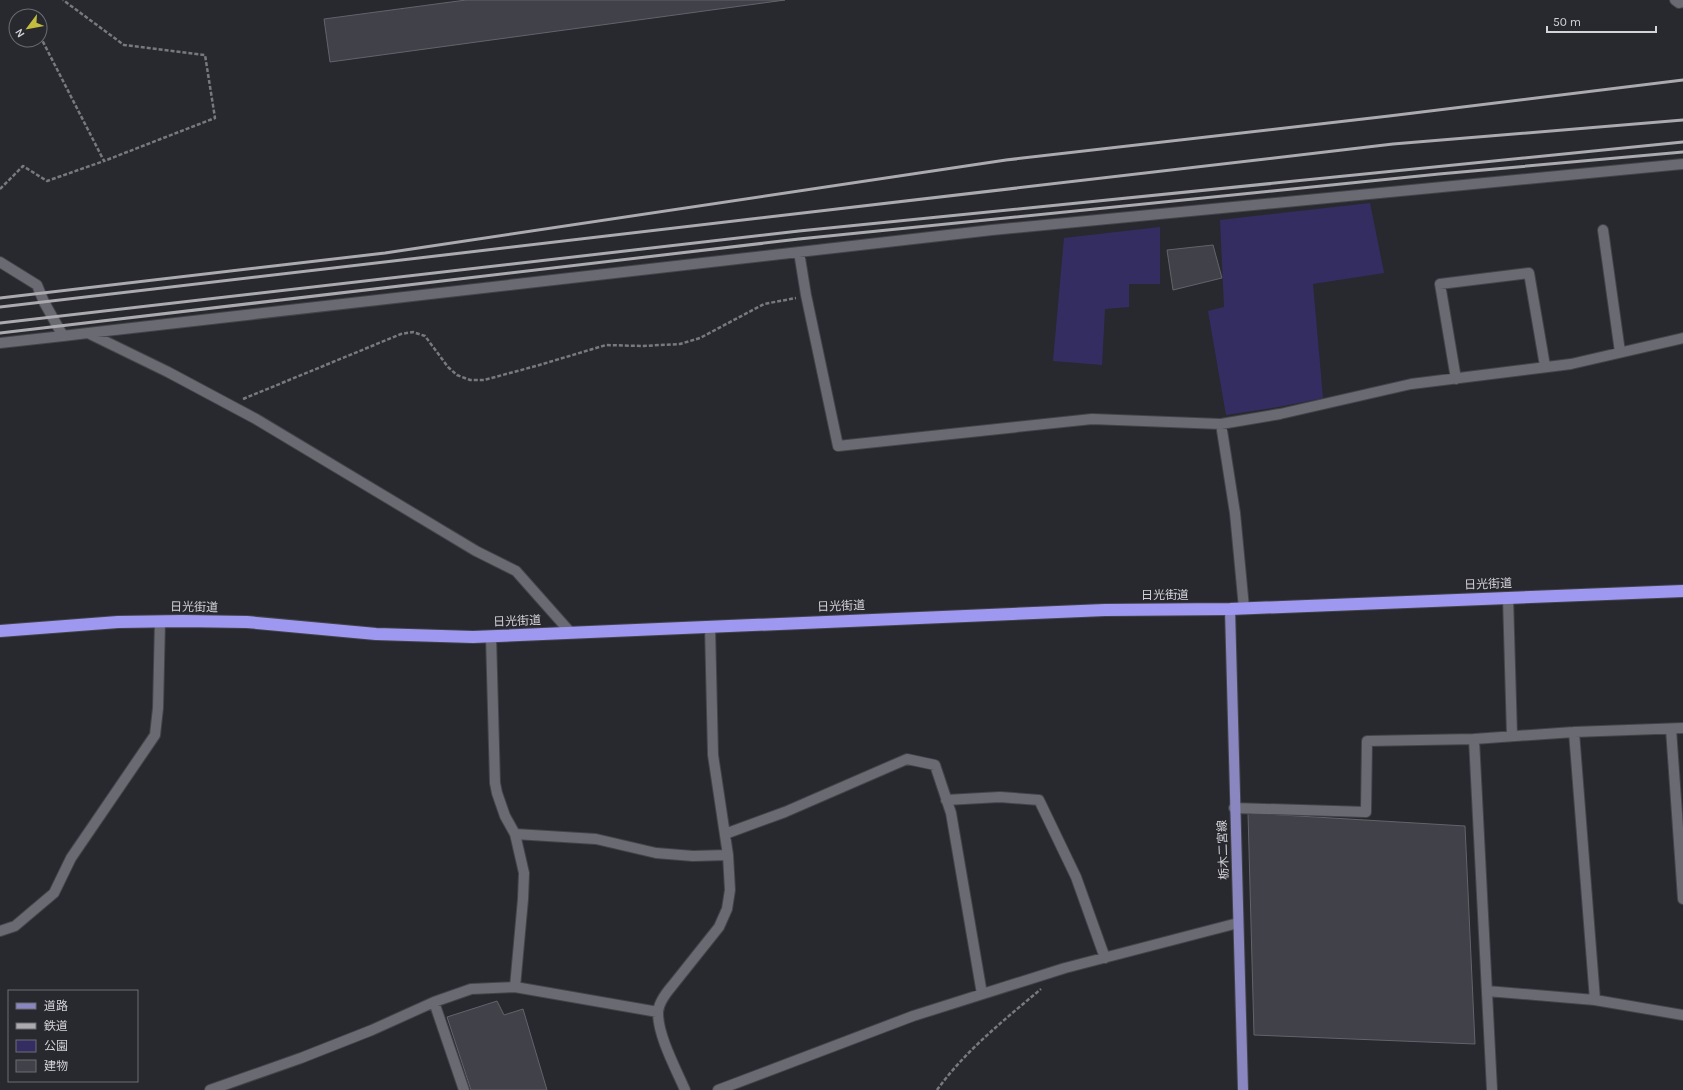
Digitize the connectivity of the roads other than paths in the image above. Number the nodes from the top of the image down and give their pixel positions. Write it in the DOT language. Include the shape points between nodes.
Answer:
graph roads {
  1 [pos="1675,0"];
  2 [pos="1683,2"];
  3 [pos="1683,164"];
  4 [pos="1603,230"];
  5 [pos="799,252"];
  6 [pos="0,262"];
  7 [pos="88,333"];
  8 [pos="63,336"];
  9 [pos="1683,338"];
  10 [pos="0,343"];
  11 [pos="1620,352"];
  12 [pos="1545,366"];
  13 [pos="1456,379"];
  14 [pos="1221,424"];
  15 [pos="1683,591"];
  16 [pos="1508,597"];
  17 [pos="1244,608"];
  18 [pos="1230,609"];
  19 [pos="160,621"];
  20 [pos="710,626"];
  21 [pos="0,631"];
  22 [pos="571,633"];
  23 [pos="491,636"];
  24 [pos="1683,728"];
  25 [pos="1671,729"];
  26 [pos="1574,732"];
  27 [pos="1512,736"];
  28 [pos="1474,739"];
  29 [pos="946,800"];
  30 [pos="1234,808"];
  31 [pos="515,834"];
  32 [pos="725,834"];
  33 [pos="728,855"];
  34 [pos="1683,899"];
  35 [pos="1238,923"];
  36 [pos="0,931"];
  37 [pos="1105,958"];
  38 [pos="515,987"];
  39 [pos="1487,991"];
  40 [pos="982,994"];
  41 [pos="1595,1000"];
  42 [pos="434,1002"];
  43 [pos="658,1012"];
  44 [pos="1683,1014"];
  45 [pos="210,1090"];
  46 [pos="464,1090"];
  47 [pos="685,1090"];
  48 [pos="718,1090"];
  49 [pos="1243,1090"];
  50 [pos="1492,1090"];
  1 -- 2 [label="street"];
  3 -- 5 [label="street"];
  4 -- 11 [label="street"];
  5 -- 7 [label="street"];
  5 -- 14 [label="street" via="838,446 1092,419"];
  6 -- 8 [label="street" via="37,285"];
  7 -- 8 [label="street"];
  7 -- 22 [label="street" via="256,419 476,551 516,571"];
  8 -- 10 [label="street"];
  9 -- 11 [label="street"];
  11 -- 12 [label="street" via="1571,364"];
  12 -- 13 [label="street"];
  12 -- 13 [label="street" via="1529,273 1440,284"];
  13 -- 14 [label="street" via="1411,384 1280,414"];
  14 -- 17 [label="street"];
  15 -- 16 [label="highway, 日光街道"];
  16 -- 17 [label="highway, 日光街道"];
  16 -- 27 [label="street"];
  17 -- 18 [label="highway, 日光街道"];
  18 -- 20 [label="highway, 日光街道" via="1105,610"];
  18 -- 30 [label="main road, 栃木二宮線"];
  19 -- 21 [label="highway, 日光街道"];
  19 -- 23 [label="highway, 日光街道" via="247,622 376,634"];
  19 -- 36 [label="street" via="155,735 71,858 54,893 15,926"];
  20 -- 22 [label="highway, 日光街道"];
  20 -- 32 [label="street" via="713,750"];
  22 -- 23 [label="highway, 日光街道"];
  23 -- 31 [label="street" via="495,782 505,816"];
  24 -- 25 [label="street"];
  25 -- 26 [label="street"];
  25 -- 34 [label="street"];
  26 -- 27 [label="street"];
  26 -- 41 [label="street"];
  27 -- 28 [label="street"];
  28 -- 30 [label="street" via="1367,741 1366,812"];
  28 -- 39 [label="street"];
  29 -- 32 [label="street" via="935,765 907,759 785,812"];
  29 -- 37 [label="street" via="1000,797 1039,800 1076,877"];
  29 -- 40 [label="street" via="951,813"];
  30 -- 35 [label="main road, 栃木二宮線"];
  31 -- 33 [label="street" via="596,839 656,853"];
  31 -- 38 [label="street" via="524,872"];
  32 -- 33 [label="street"];
  33 -- 43 [label="street" via="730,890 723,919 664,996"];
  35 -- 37 [label="street"];
  35 -- 49 [label="main road, 栃木二宮線"];
  37 -- 40 [label="street"];
  38 -- 42 [label="street" via="471,989"];
  38 -- 43 [label="street"];
  39 -- 41 [label="street"];
  39 -- 50 [label="street"];
  40 -- 48 [label="street" via="913,1016"];
  41 -- 44 [label="street"];
  42 -- 45 [label="street" via="301,1058"];
  42 -- 46 [label="street"];
  43 -- 47 [label="street" via="668,1050"];
}
